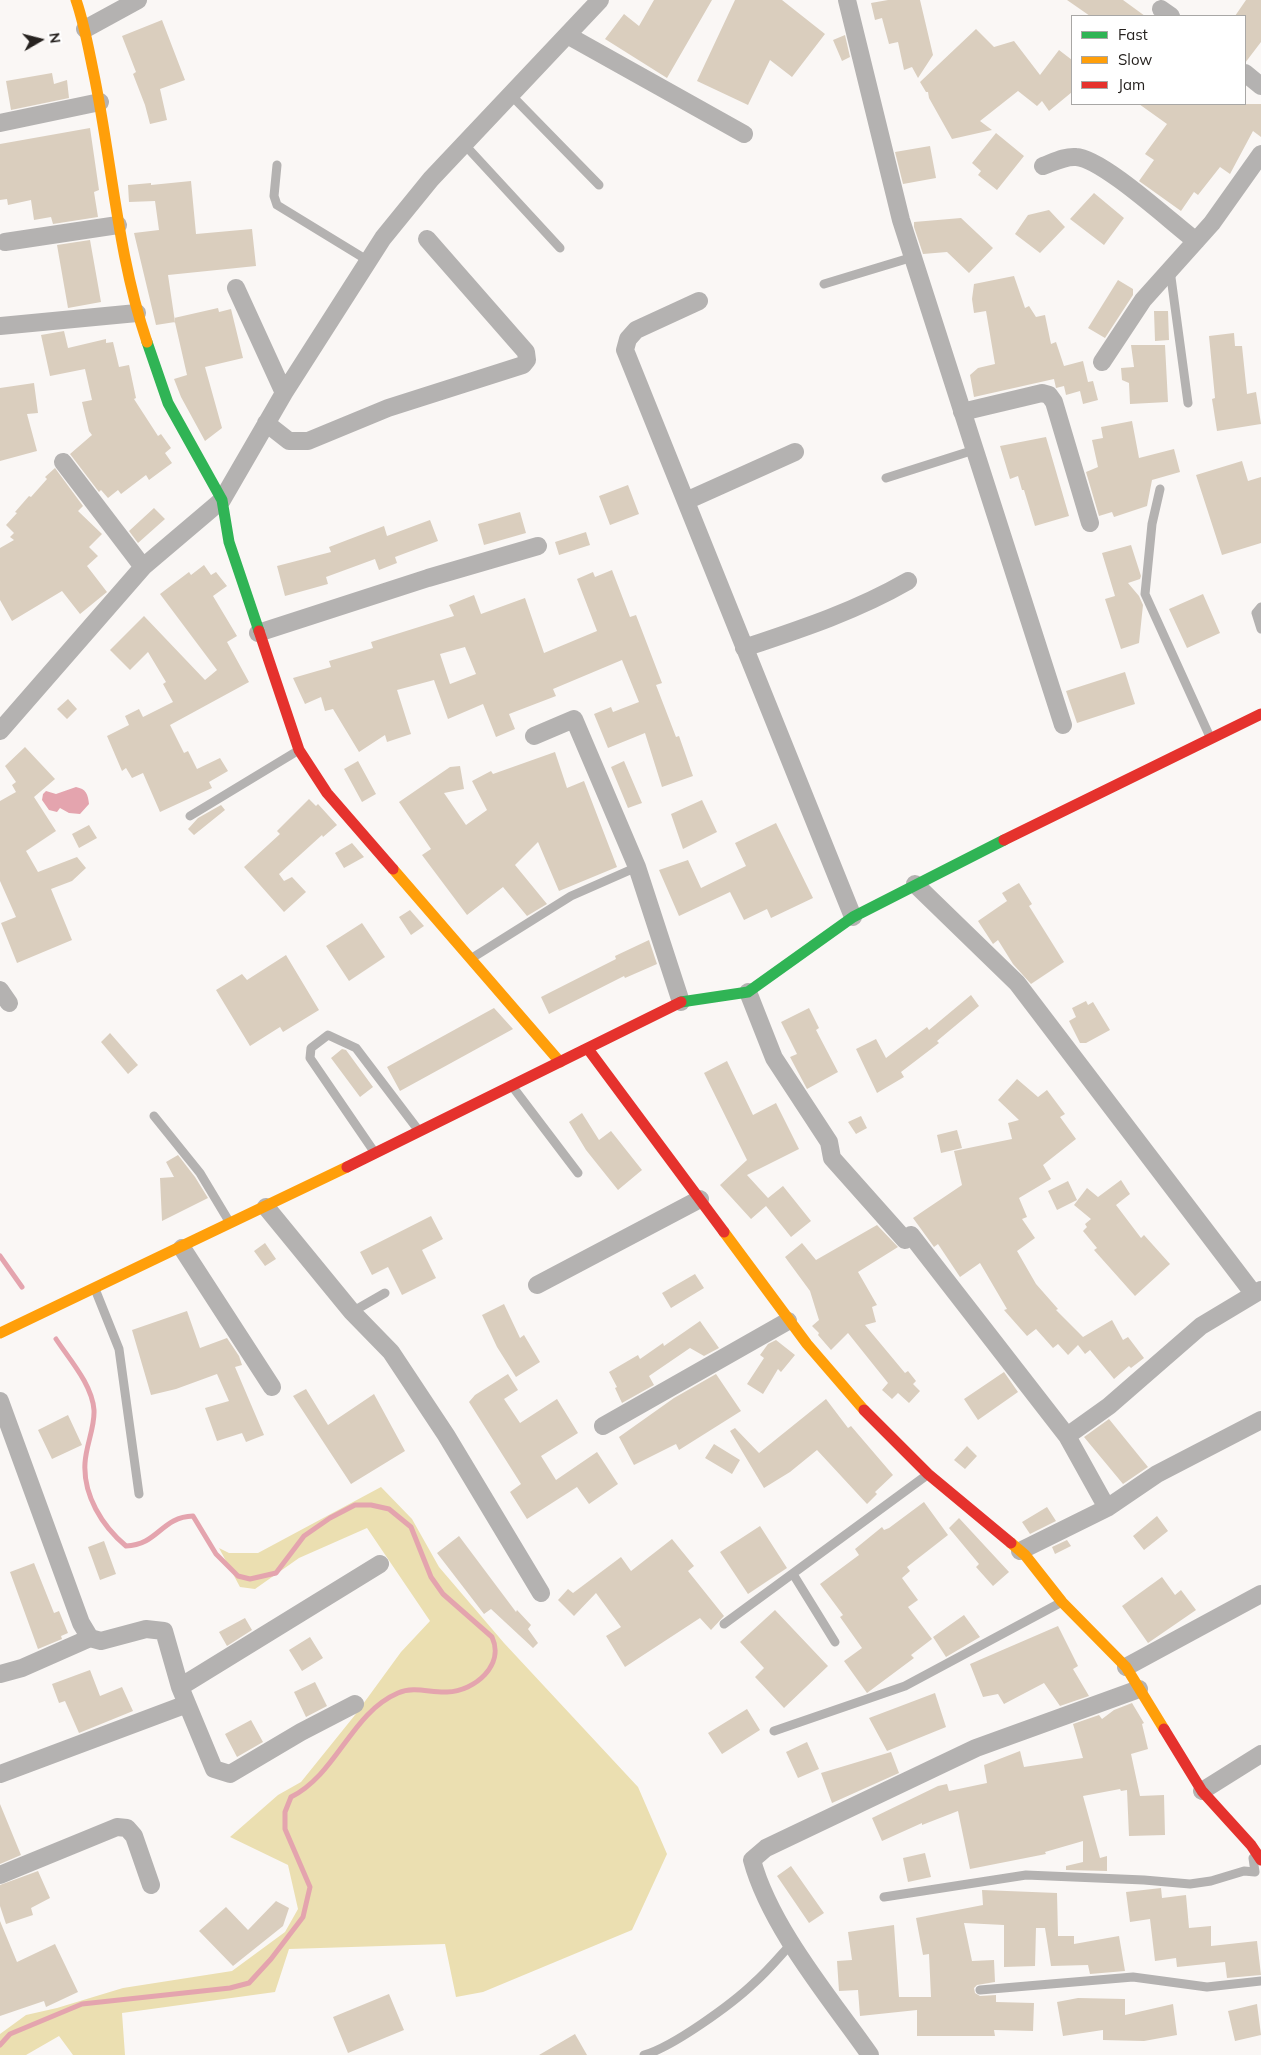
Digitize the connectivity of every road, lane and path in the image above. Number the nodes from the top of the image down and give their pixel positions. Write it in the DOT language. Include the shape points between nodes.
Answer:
graph roads {
  1 [pos="76,0"];
  2 [pos="138,0"];
  3 [pos="600,0"];
  4 [pos="847,0"];
  5 [pos="85,29"];
  6 [pos="567,36"];
  7 [pos="1246,74"];
  8 [pos="1261,86"];
  9 [pos="511,95"];
  10 [pos="100,102"];
  11 [pos="0,123"];
  12 [pos="744,134"];
  13 [pos="464,144"];
  14 [pos="1261,154"];
  15 [pos="277,165"];
  16 [pos="1043,166"];
  17 [pos="599,186"];
  18 [pos="118,224"];
  19 [pos="427,239"];
  20 [pos="1196,241"];
  21 [pos="5,242"];
  22 [pos="560,248"];
  23 [pos="913,257"];
  24 [pos="367,260"];
  25 [pos="1170,270"];
  26 [pos="824,284"];
  27 [pos="236,288"];
  28 [pos="698,301"];
  29 [pos="137,313"];
  30 [pos="0,326"];
  31 [pos="1102,362"];
  32 [pos="284,393"];
  33 [pos="1188,403"];
  34 [pos="962,412"];
  35 [pos="266,423"];
  36 [pos="974,450"];
  37 [pos="795,452"];
  38 [pos="63,462"];
  39 [pos="886,478"];
  40 [pos="1160,489"];
  41 [pos="222,500"];
  42 [pos="686,501"];
  43 [pos="1090,523"];
  44 [pos="538,546"];
  45 [pos="143,567"];
  46 [pos="908,581"];
  47 [pos="1261,607"];
  48 [pos="1261,629"];
  49 [pos="258,633"];
  50 [pos="744,648"];
  51 [pos="1261,714"];
  52 [pos="1063,725"];
  53 [pos="0,731"];
  54 [pos="534,736"];
  55 [pos="1211,739"];
  56 [pos="299,750"];
  57 [pos="190,816"];
  58 [pos="637,868"];
  59 [pos="915,884"];
  60 [pos="853,917"];
  61 [pos="472,958"];
  62 [pos="748,992"];
  63 [pos="681,1002"];
  64 [pos="588,1049"];
  65 [pos="560,1062"];
  66 [pos="512,1086"];
  67 [pos="154,1116"];
  68 [pos="421,1132"];
  69 [pos="375,1154"];
  70 [pos="578,1173"];
  71 [pos="700,1199"];
  72 [pos="266,1207"];
  73 [pos="231,1224"];
  74 [pos="182,1248"];
  75 [pos="537,1285"];
  76 [pos="95,1288"];
  77 [pos="385,1292"];
  78 [pos="1257,1292"];
  79 [pos="352,1312"];
  80 [pos="788,1321"];
  81 [pos="0,1333"];
  82 [pos="272,1387"];
  83 [pos="0,1401"];
  84 [pos="1261,1420"];
  85 [pos="603,1426"];
  86 [pos="1067,1436"];
  87 [pos="928,1474"];
  88 [pos="139,1494"];
  89 [pos="1106,1508"];
  90 [pos="1020,1550"];
  91 [pos="380,1564"];
  92 [pos="793,1574"];
  93 [pos="542,1593"];
  94 [pos="1261,1594"];
  95 [pos="1062,1602"];
  96 [pos="724,1624"];
  97 [pos="90,1638"];
  98 [pos="835,1642"];
  99 [pos="1126,1667"];
  100 [pos="0,1674"];
  101 [pos="180,1687"];
  102 [pos="1139,1689"];
  103 [pos="187,1704"];
  104 [pos="355,1704"];
  105 [pos="774,1731"];
  106 [pos="1261,1754"];
  107 [pos="0,1774"];
  108 [pos="1202,1791"];
  109 [pos="1251,1845"];
  110 [pos="1261,1860"];
  111 [pos="0,1875"];
  112 [pos="151,1885"];
  113 [pos="884,1897"];
  114 [pos="792,1943"];
  115 [pos="1261,1981"];
  116 [pos="980,1990"];
  117 [pos="644,2055"];
  118 [pos="870,2055"];
  1 -- 5 [label="street"];
  2 -- 5 [label="street"];
  3 -- 6 [label="street"];
  4 -- 23 [label="street"];
  5 -- 10 [label="street"];
  6 -- 9 [label="street"];
  6 -- 12 [label="street"];
  7 -- 8 [label="street"];
  9 -- 13 [label="street"];
  9 -- 17 [label="lane"];
  10 -- 11 [label="street"];
  10 -- 18 [label="street"];
  13 -- 22 [label="lane"];
  13 -- 24 [label="street" via="431,179"];
  14 -- 20 [label="street"];
  15 -- 24 [label="lane" via="274,196 277,205"];
  16 -- 20 [label="street" via="1068,157 1079,157 1102,167"];
  18 -- 21 [label="street"];
  18 -- 29 [label="street"];
  19 -- 35 [label="street" via="526,352 527,360 523,366 388,408 308,441 289,441"];
  20 -- 25 [label="street"];
  23 -- 26 [label="lane"];
  23 -- 34 [label="street"];
  24 -- 32 [label="street"];
  25 -- 31 [label="street" via="1142,300"];
  25 -- 33 [label="lane"];
  27 -- 32 [label="street"];
  28 -- 42 [label="street" via="636,330 628,339 626,350"];
  29 -- 30 [label="street"];
  29 -- 41 [label="street" via="168,403"];
  32 -- 35 [label="street"];
  34 -- 36 [label="street"];
  34 -- 43 [label="street" via="1042,393 1049,395 1054,402"];
  35 -- 41 [label="street"];
  36 -- 39 [label="lane"];
  36 -- 52 [label="street"];
  37 -- 42 [label="street"];
  38 -- 45 [label="street"];
  40 -- 55 [label="lane" via="1152,524 1145,594"];
  41 -- 45 [label="street"];
  41 -- 49 [label="street" via="228,542"];
  42 -- 50 [label="street"];
  44 -- 49 [label="street"];
  45 -- 53 [label="street"];
  46 -- 50 [label="street" via="838,616"];
  47 -- 48 [label="lane" via="1256,613"];
  49 -- 56 [label="street"];
  50 -- 60 [label="street"];
  51 -- 55 [label="street"];
  54 -- 58 [label="street" via="574,719"];
  55 -- 59 [label="street"];
  56 -- 57 [label="lane"];
  56 -- 61 [label="street" via="328,793"];
  58 -- 61 [label="lane" via="570,896"];
  58 -- 63 [label="street"];
  59 -- 60 [label="street"];
  59 -- 78 [label="street" via="1017,983"];
  60 -- 62 [label="street"];
  61 -- 65 [label="street"];
  62 -- 63 [label="street"];
  62 -- 86 [label="street" via="774,1058 829,1142 832,1158 905,1240 911,1235"];
  63 -- 64 [label="street"];
  64 -- 65 [label="street"];
  64 -- 71 [label="street"];
  65 -- 66 [label="street"];
  66 -- 68 [label="street"];
  66 -- 70 [label="lane"];
  67 -- 73 [label="lane" via="200,1173"];
  68 -- 69 [label="street"];
  68 -- 69 [label="lane" via="356,1048 328,1035 311,1048 310,1058"];
  69 -- 72 [label="street"];
  71 -- 75 [label="street"];
  71 -- 80 [label="street"];
  72 -- 73 [label="street"];
  72 -- 79 [label="street"];
  73 -- 74 [label="street"];
  74 -- 76 [label="street"];
  74 -- 82 [label="street"];
  76 -- 81 [label="street"];
  76 -- 88 [label="lane" via="119,1349"];
  77 -- 79 [label="lane"];
  78 -- 86 [label="street" via="1200,1326 1109,1406"];
  79 -- 93 [label="street" via="391,1352 446,1434"];
  80 -- 85 [label="street"];
  80 -- 87 [label="street" via="867,1414"];
  83 -- 97 [label="street" via="81,1623"];
  84 -- 89 [label="street" via="1157,1474"];
  86 -- 89 [label="street"];
  87 -- 90 [label="street"];
  87 -- 92 [label="lane"];
  89 -- 90 [label="street"];
  90 -- 95 [label="street"];
  91 -- 101 [label="street"];
  92 -- 96 [label="lane"];
  92 -- 98 [label="lane"];
  94 -- 99 [label="street"];
  95 -- 99 [label="street"];
  95 -- 105 [label="lane" via="905,1686"];
  97 -- 100 [label="street" via="22,1668"];
  97 -- 101 [label="street" via="101,1641 146,1629 164,1631"];
  99 -- 102 [label="street"];
  101 -- 103 [label="street"];
  102 -- 108 [label="street"];
  102 -- 114 [label="street" via="976,1748 766,1848 752,1860 758,1884"];
  103 -- 104 [label="street" via="214,1769 230,1774"];
  103 -- 107 [label="street"];
  106 -- 108 [label="street"];
  108 -- 109 [label="street"];
  109 -- 110 [label="street"];
  109 -- 113 [label="lane" via="1255,1872 1244,1871 1190,1884 1026,1876"];
  111 -- 112 [label="street" via="117,1827 127,1828 134,1836"];
  114 -- 117 [label="lane" via="754,1984 657,2052"];
  114 -- 118 [label="street"];
  115 -- 116 [label="lane" via="1207,1987 1133,1977"];
}
